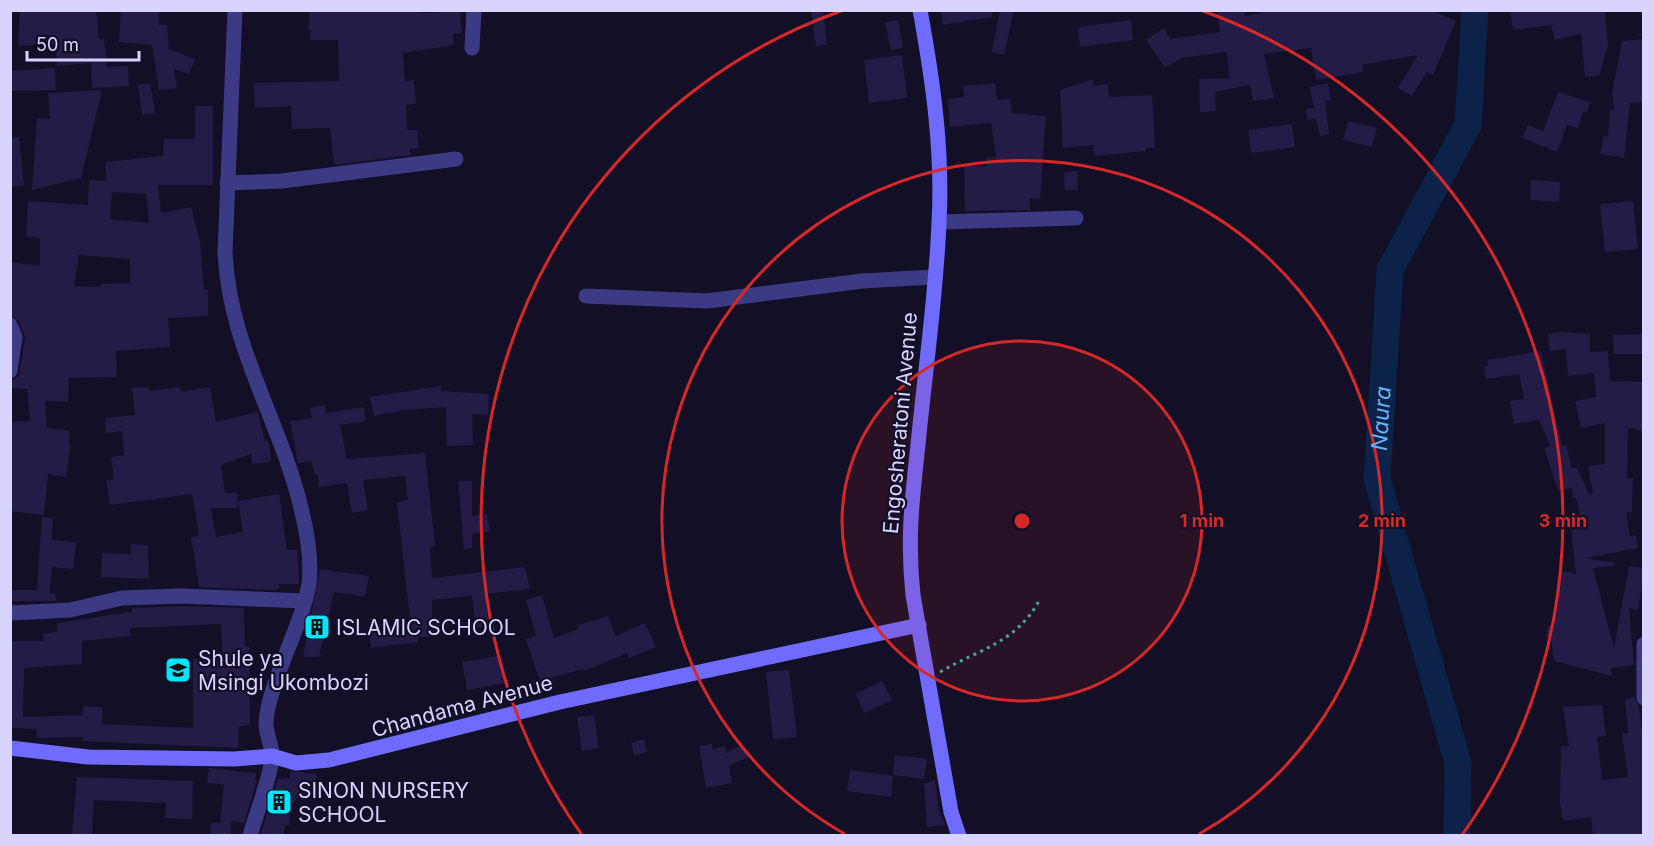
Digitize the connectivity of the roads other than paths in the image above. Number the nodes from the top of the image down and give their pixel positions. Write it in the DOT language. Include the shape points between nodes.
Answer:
graph roads {
  1 [pos="235,10"];
  2 [pos="474,10"];
  3 [pos="920,10"];
  4 [pos="472,48"];
  5 [pos="456,159"];
  6 [pos="227,183"];
  7 [pos="1077,218"];
  8 [pos="939,222"];
  9 [pos="934,278"];
  10 [pos="586,296"];
  11 [pos="10,325"];
  12 [pos="10,371"];
  13 [pos="304,601"];
  14 [pos="10,613"];
  15 [pos="919,625"];
  16 [pos="1644,644"];
  17 [pos="1643,680"];
  18 [pos="1644,698"];
  19 [pos="10,748"];
  20 [pos="272,756"];
  21 [pos="250,836"];
  22 [pos="959,836"];
  1 -- 6 [label="street"];
  2 -- 4 [label="street"];
  3 -- 8 [label="street, Engosheratoni Avenue" via="934,95"];
  5 -- 6 [label="street" via="282,181"];
  6 -- 13 [label="street" via="226,283 233,319 302,511 309,559"];
  7 -- 8 [label="street"];
  8 -- 9 [label="street, Engosheratoni Avenue"];
  9 -- 10 [label="street" via="862,281 707,301"];
  9 -- 15 [label="street, Engosheratoni Avenue" via="910,513 911,569"];
  11 -- 12 [label="street" via="15,337"];
  13 -- 14 [label="street" via="122,598 70,610"];
  13 -- 20 [label="street" via="268,706 264,728"];
  15 -- 20 [label="street, Chandama Avenue" via="560,702 352,756 296,763"];
  15 -- 22 [label="street, Engosheratoni Avenue" via="951,812"];
  16 -- 17 [label="street"];
  17 -- 18 [label="street"];
  19 -- 20 [label="street, Chandama Avenue" via="88,757"];
  20 -- 21 [label="street"];
}
